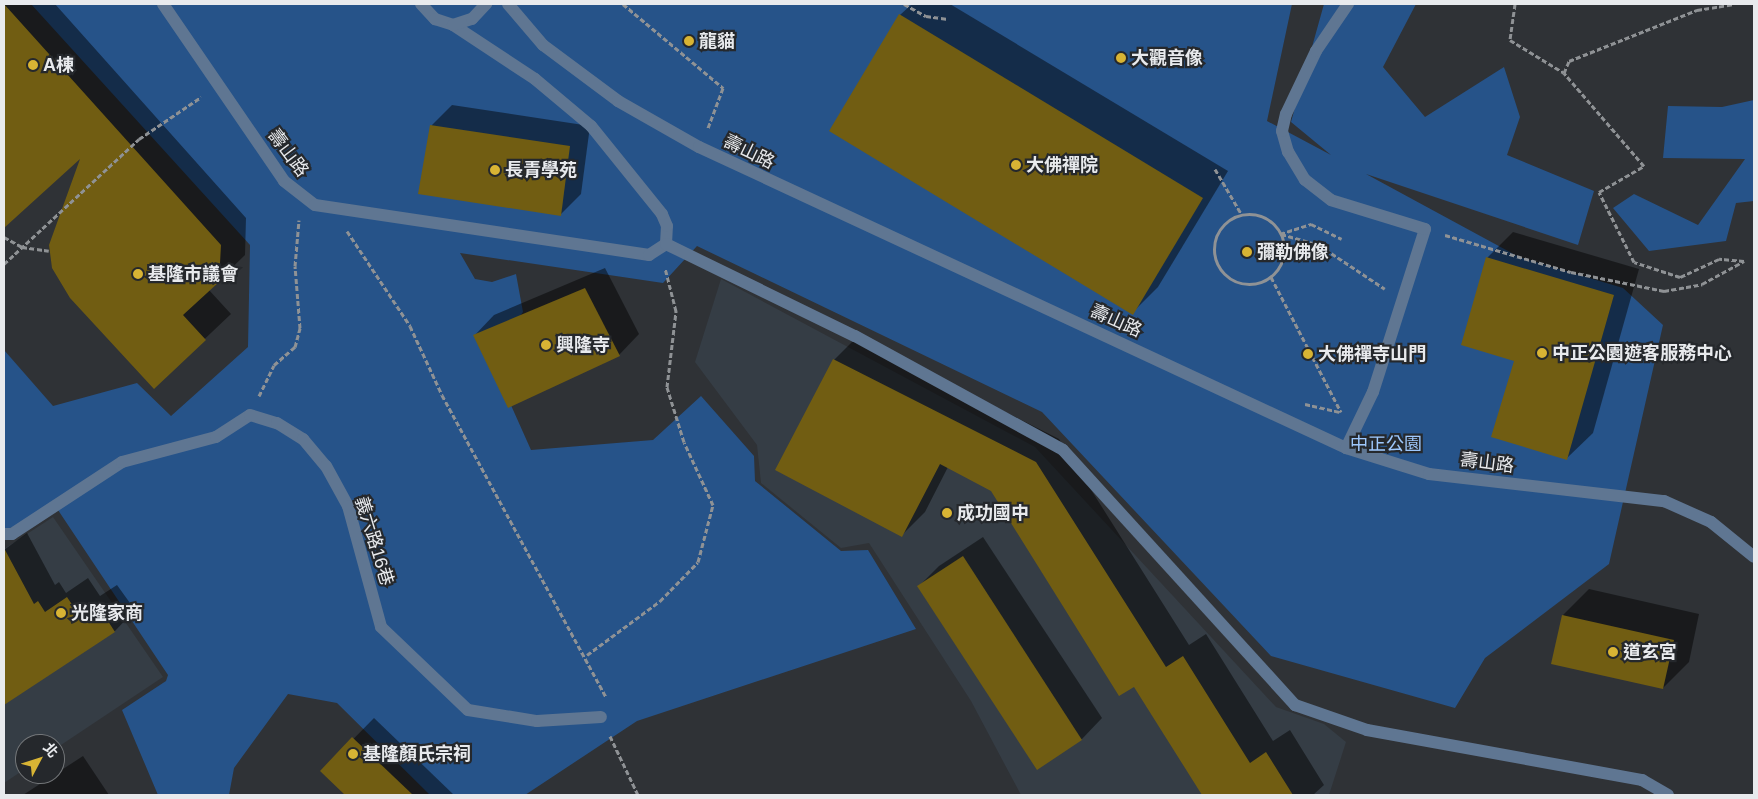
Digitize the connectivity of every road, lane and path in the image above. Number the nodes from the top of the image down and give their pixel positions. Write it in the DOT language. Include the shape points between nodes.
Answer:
graph roads {
  1 [pos="163,4"];
  2 [pos="420,4"];
  3 [pos="486,4"];
  4 [pos="508,4"];
  5 [pos="624,4"];
  6 [pos="904,4"];
  7 [pos="1348,4"];
  8 [pos="1515,4"];
  9 [pos="1732,4"];
  10 [pos="948,19"];
  11 [pos="454,25"];
  12 [pos="1564,73"];
  13 [pos="218,86"];
  14 [pos="706,131"];
  15 [pos="1215,169"];
  16 [pos="315,205"];
  17 [pos="332,210"];
  18 [pos="1242,215"];
  19 [pos="1425,230"];
  20 [pos="1280,234"];
  21 [pos="4,237"];
  22 [pos="1342,239"];
  23 [pos="22,247"];
  24 [pos="664,247"];
  25 [pos="49,251"];
  26 [pos="4,264"];
  27 [pos="1270,277"];
  28 [pos="1403,301"];
  29 [pos="250,414"];
  30 [pos="1361,422"];
  31 [pos="1346,448"];
  32 [pos="4,534"];
  33 [pos="1754,557"];
  34 [pos="587,655"];
  35 [pos="601,717"];
  36 [pos="638,795"];
  37 [pos="1668,795"];
  1 -- 13 [label="street, 壽山路"];
  2 -- 11 [label="street" via="435,19"];
  3 -- 11 [label="street" via="472,19"];
  4 -- 31 [label="street, 壽山路" via="543,45 618,101 699,147"];
  5 -- 14 [label="path" via="724,88"];
  6 -- 10 [label="path" via="926,16"];
  7 -- 19 [label="street" via="1316,51 1286,114 1282,131 1288,152 1305,180 1331,200"];
  8 -- 12 [label="path" via="1510,40"];
  9 -- 12 [label="path" via="1697,10 1569,61"];
  11 -- 24 [label="street" via="535,79 591,126 662,214 668,226"];
  12 -- 19 [label="path" via="1644,166 1599,192 1634,262 1680,277 1720,259 1744,261 1702,284 1664,290 1572,272"];
  13 -- 16 [label="street, 壽山路" via="284,181"];
  13 -- 23 [label="path" via="139,140"];
  15 -- 18 [label="path"];
  16 -- 17 [label="street, 壽山路"];
  16 -- 29 [label="path" via="298,215 296,266 300,328 295,348 274,365"];
  17 -- 24 [label="street, 壽山路" via="648,255"];
  17 -- 34 [label="path" via="410,326 442,395"];
  18 -- 20 [label="path" via="1264,218"];
  18 -- 27 [label="path" via="1217,235 1219,267 1237,282 1248,284"];
  19 -- 28 [label="street"];
  20 -- 22 [label="path" via="1311,224"];
  20 -- 27 [label="path" via="1283,257"];
  20 -- 28 [label="path" via="1319,246"];
  21 -- 23 [label="path"];
  23 -- 25 [label="path"];
  23 -- 26 [label="path"];
  24 -- 34 [label="path" via="676,311 668,387 684,442 713,505 698,562 660,601"];
  24 -- 37 [label="street" via="855,336 1063,450 1295,706 1367,730 1642,780"];
  27 -- 30 [label="path" via="1341,412"];
  28 -- 30 [label="street"];
  29 -- 32 [label="street" via="216,437 122,462 12,534"];
  29 -- 35 [label="street, 義六路16巷" via="277,423 303,438 326,466 348,506 381,627 468,710 537,721"];
  30 -- 31 [label="street"];
  31 -- 33 [label="street, 壽山路" via="1430,474 1664,500 1711,522"];
  34 -- 35 [label="path" via="611,708"];
  35 -- 36 [label="path"];
}
